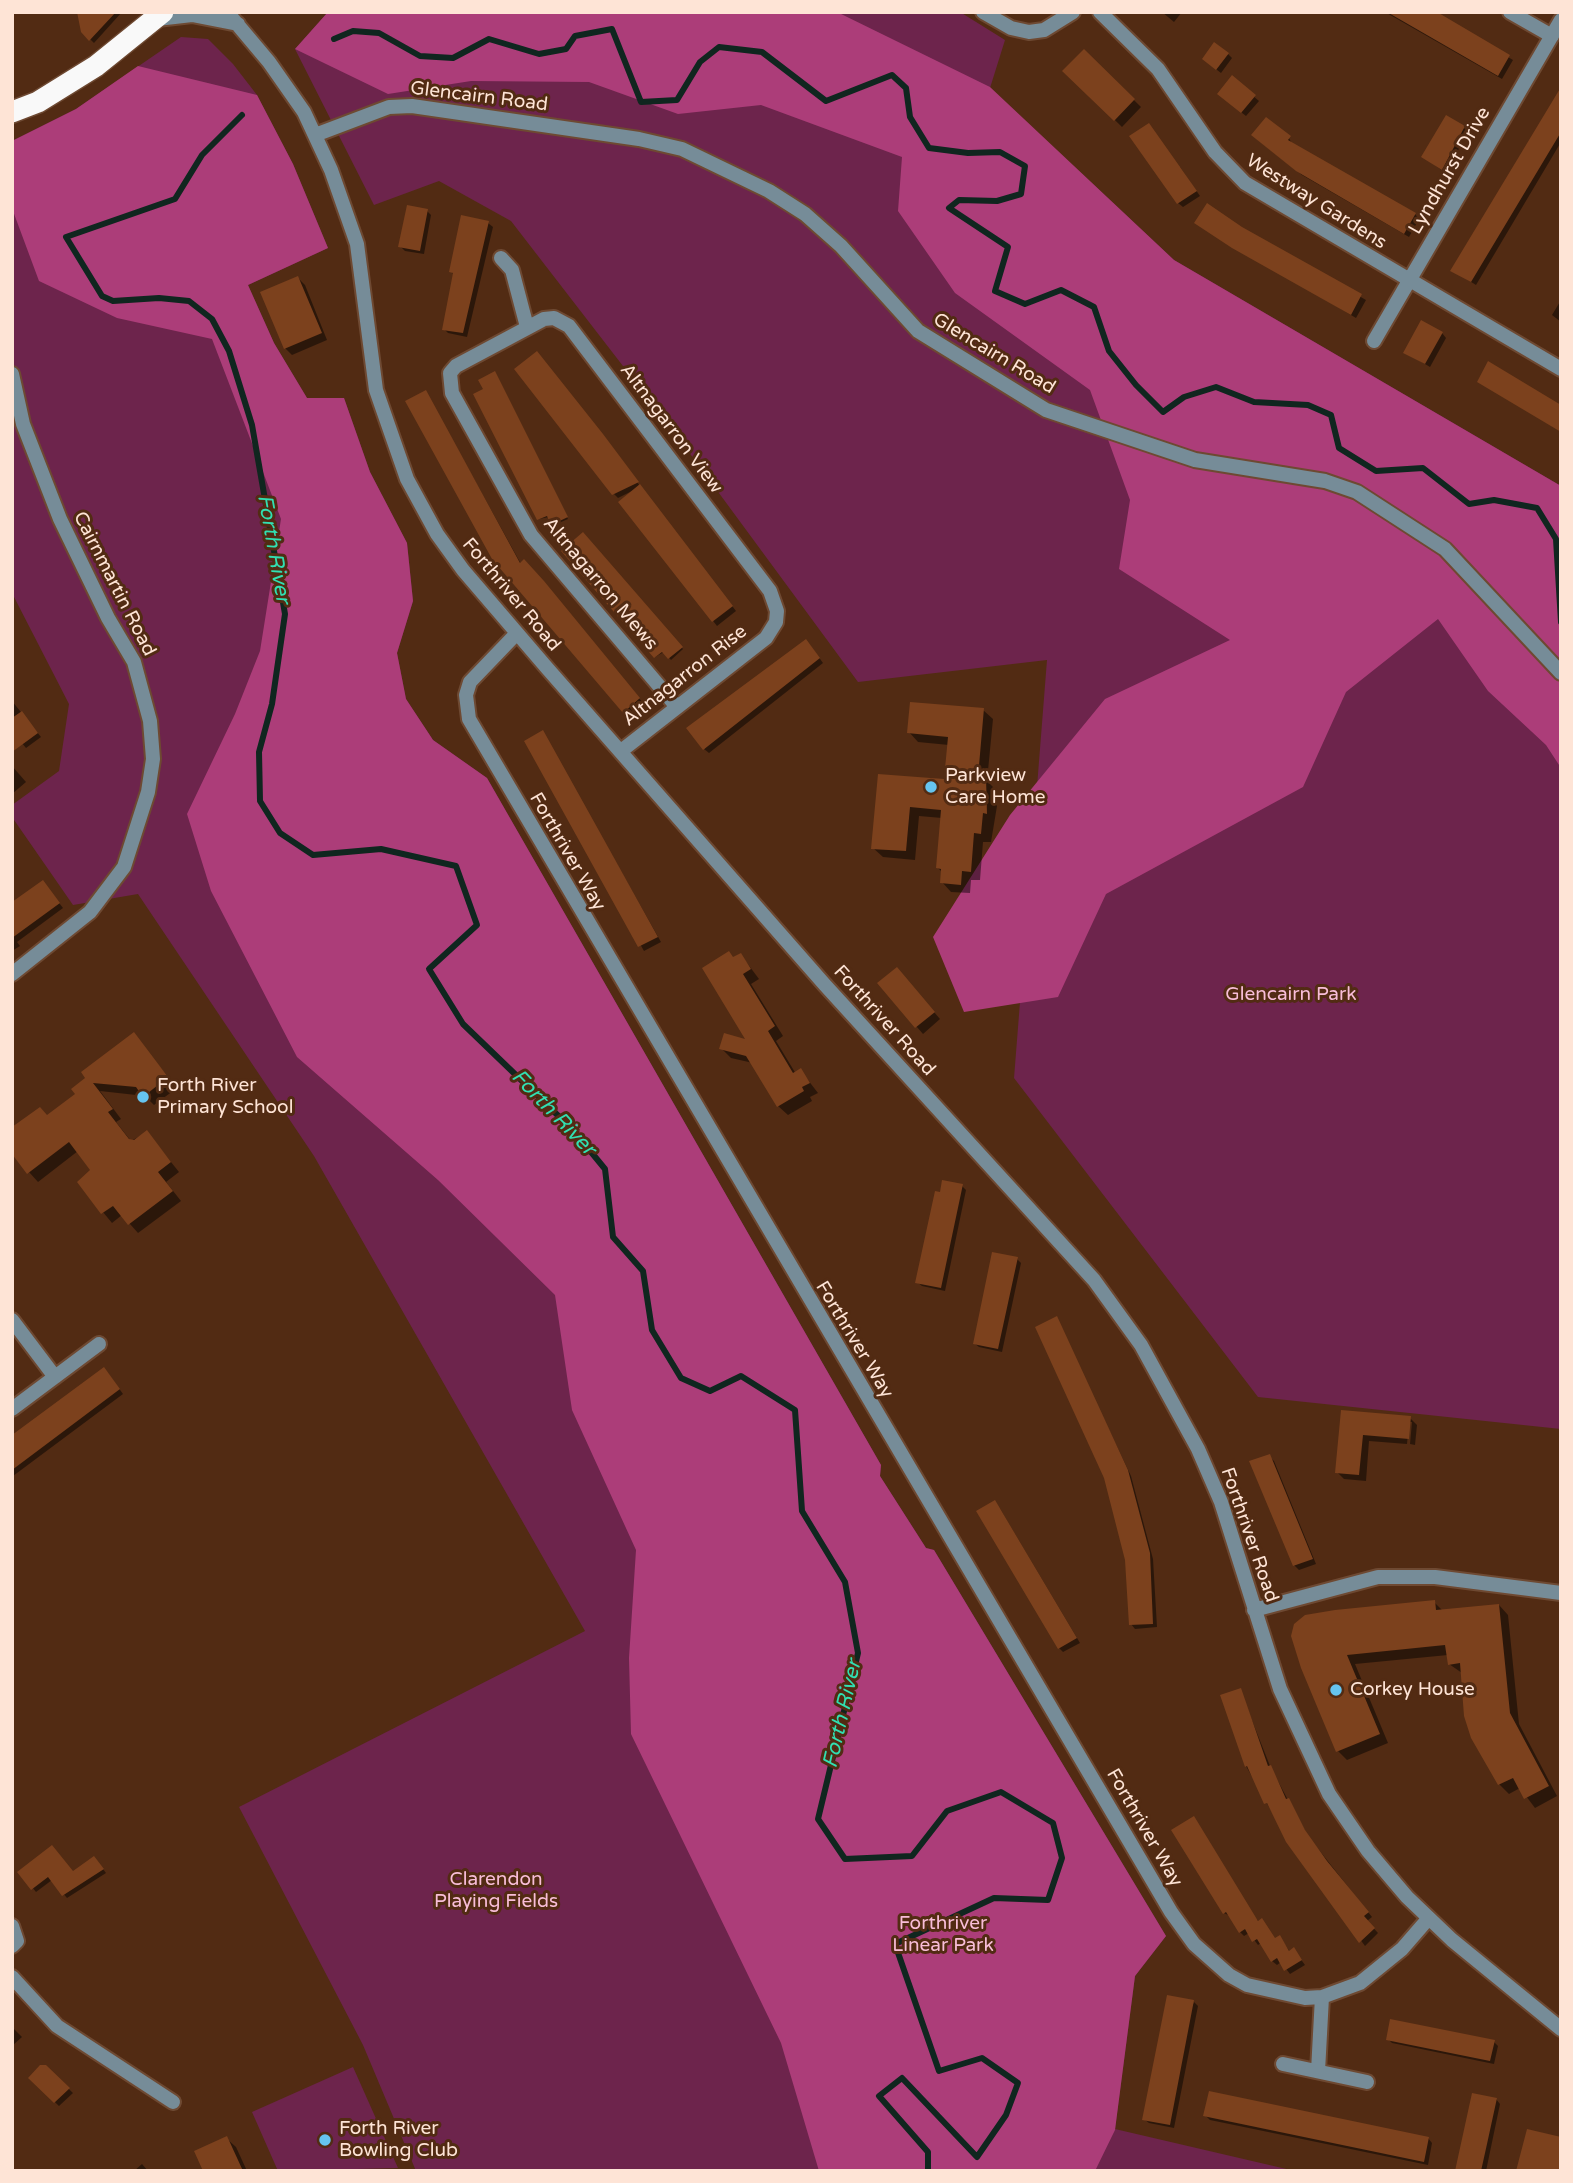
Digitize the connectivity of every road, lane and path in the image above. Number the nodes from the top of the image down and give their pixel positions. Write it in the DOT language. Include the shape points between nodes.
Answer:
graph roads {
  1 [pos="227,12"];
  2 [pos="983,12"];
  3 [pos="1073,12"];
  4 [pos="1100,12"];
  5 [pos="1510,12"];
  6 [pos="159,16"];
  7 [pos="1561,20"];
  8 [pos="238,24"];
  9 [pos="1552,36"];
  10 [pos="12,112"];
  11 [pos="315,135"];
  12 [pos="500,258"];
  13 [pos="1409,280"];
  14 [pos="527,327"];
  15 [pos="1374,341"];
  16 [pos="1561,369"];
  17 [pos="12,374"];
  18 [pos="770,592"];
  19 [pos="517,633"];
  20 [pos="1561,673"];
  21 [pos="677,707"];
  22 [pos="621,751"];
  23 [pos="12,974"];
  24 [pos="12,1320"];
  25 [pos="99,1344"];
  26 [pos="55,1377"];
  27 [pos="12,1409"];
  28 [pos="1561,1593"];
  29 [pos="1254,1610"];
  30 [pos="1428,1919"];
  31 [pos="12,1926"];
  32 [pos="15,1943"];
  33 [pos="12,1977"];
  34 [pos="1322,1997"];
  35 [pos="1561,2029"];
  36 [pos="1283,2064"];
  37 [pos="1318,2071"];
  38 [pos="1367,2082"];
  39 [pos="173,2102"];
  1 -- 8 [label="street, Forthriver Road"];
  2 -- 3 [label="street" via="1011,28 1029,32 1044,30"];
  4 -- 13 [label="street, Westway Gardens" via="1158,69 1229,170 1266,197"];
  5 -- 9 [label="street"];
  6 -- 8 [label="street" via="192,15"];
  6 -- 10 [label="highway" via="96,66 38,102"];
  7 -- 9 [label="street, Lyndhurst Drive"];
  8 -- 11 [label="street, Forthriver Road" via="269,62"];
  9 -- 13 [label="street, Lyndhurst Drive"];
  11 -- 19 [label="street, Forthriver Road" via="357,244 376,390 407,479 437,534"];
  11 -- 20 [label="street, Glencairn Road" via="379,110 412,106 682,149 769,191 805,214 841,246 918,331 1046,410 1195,460 1325,481 1357,492 1445,549"];
  12 -- 14 [label="street" via="512,270"];
  13 -- 15 [label="street, Lyndhurst Drive"];
  13 -- 16 [label="street, Westway Gardens"];
  14 -- 18 [label="street, Altnagarron View" via="554,318 569,326"];
  14 -- 21 [label="street, Altnagarron Mews" via="456,366 450,373 452,393 531,535"];
  17 -- 23 [label="street, Cairnmartin Road" via="23,424 60,519 134,662 150,721 153,759 148,792 124,867 90,912"];
  18 -- 21 [label="street, Altnagarron Rise" via="777,611 773,630"];
  19 -- 22 [label="street, Forthriver Road"];
  19 -- 34 [label="street, Forthriver Way" via="470,682 469,719 780,1254 1184,1931 1218,1967 1247,1985"];
  21 -- 22 [label="street, Altnagarron Rise"];
  22 -- 29 [label="street, Forthriver Road" via="825,985 1094,1280 1141,1345 1198,1449 1221,1502"];
  24 -- 26 [label="street"];
  25 -- 26 [label="street"];
  26 -- 27 [label="street"];
  28 -- 29 [label="street" via="1435,1577 1378,1577"];
  29 -- 30 [label="street, Forthriver Road" via="1280,1689 1322,1784 1374,1858"];
  30 -- 34 [label="street, Forthriver Way" via="1380,1969 1352,1987"];
  30 -- 35 [label="street, Forthriver Road"];
  31 -- 32 [label="street"];
  33 -- 39 [label="street" via="57,2026"];
  34 -- 37 [label="street"];
  36 -- 37 [label="street"];
  37 -- 38 [label="street"];
}
